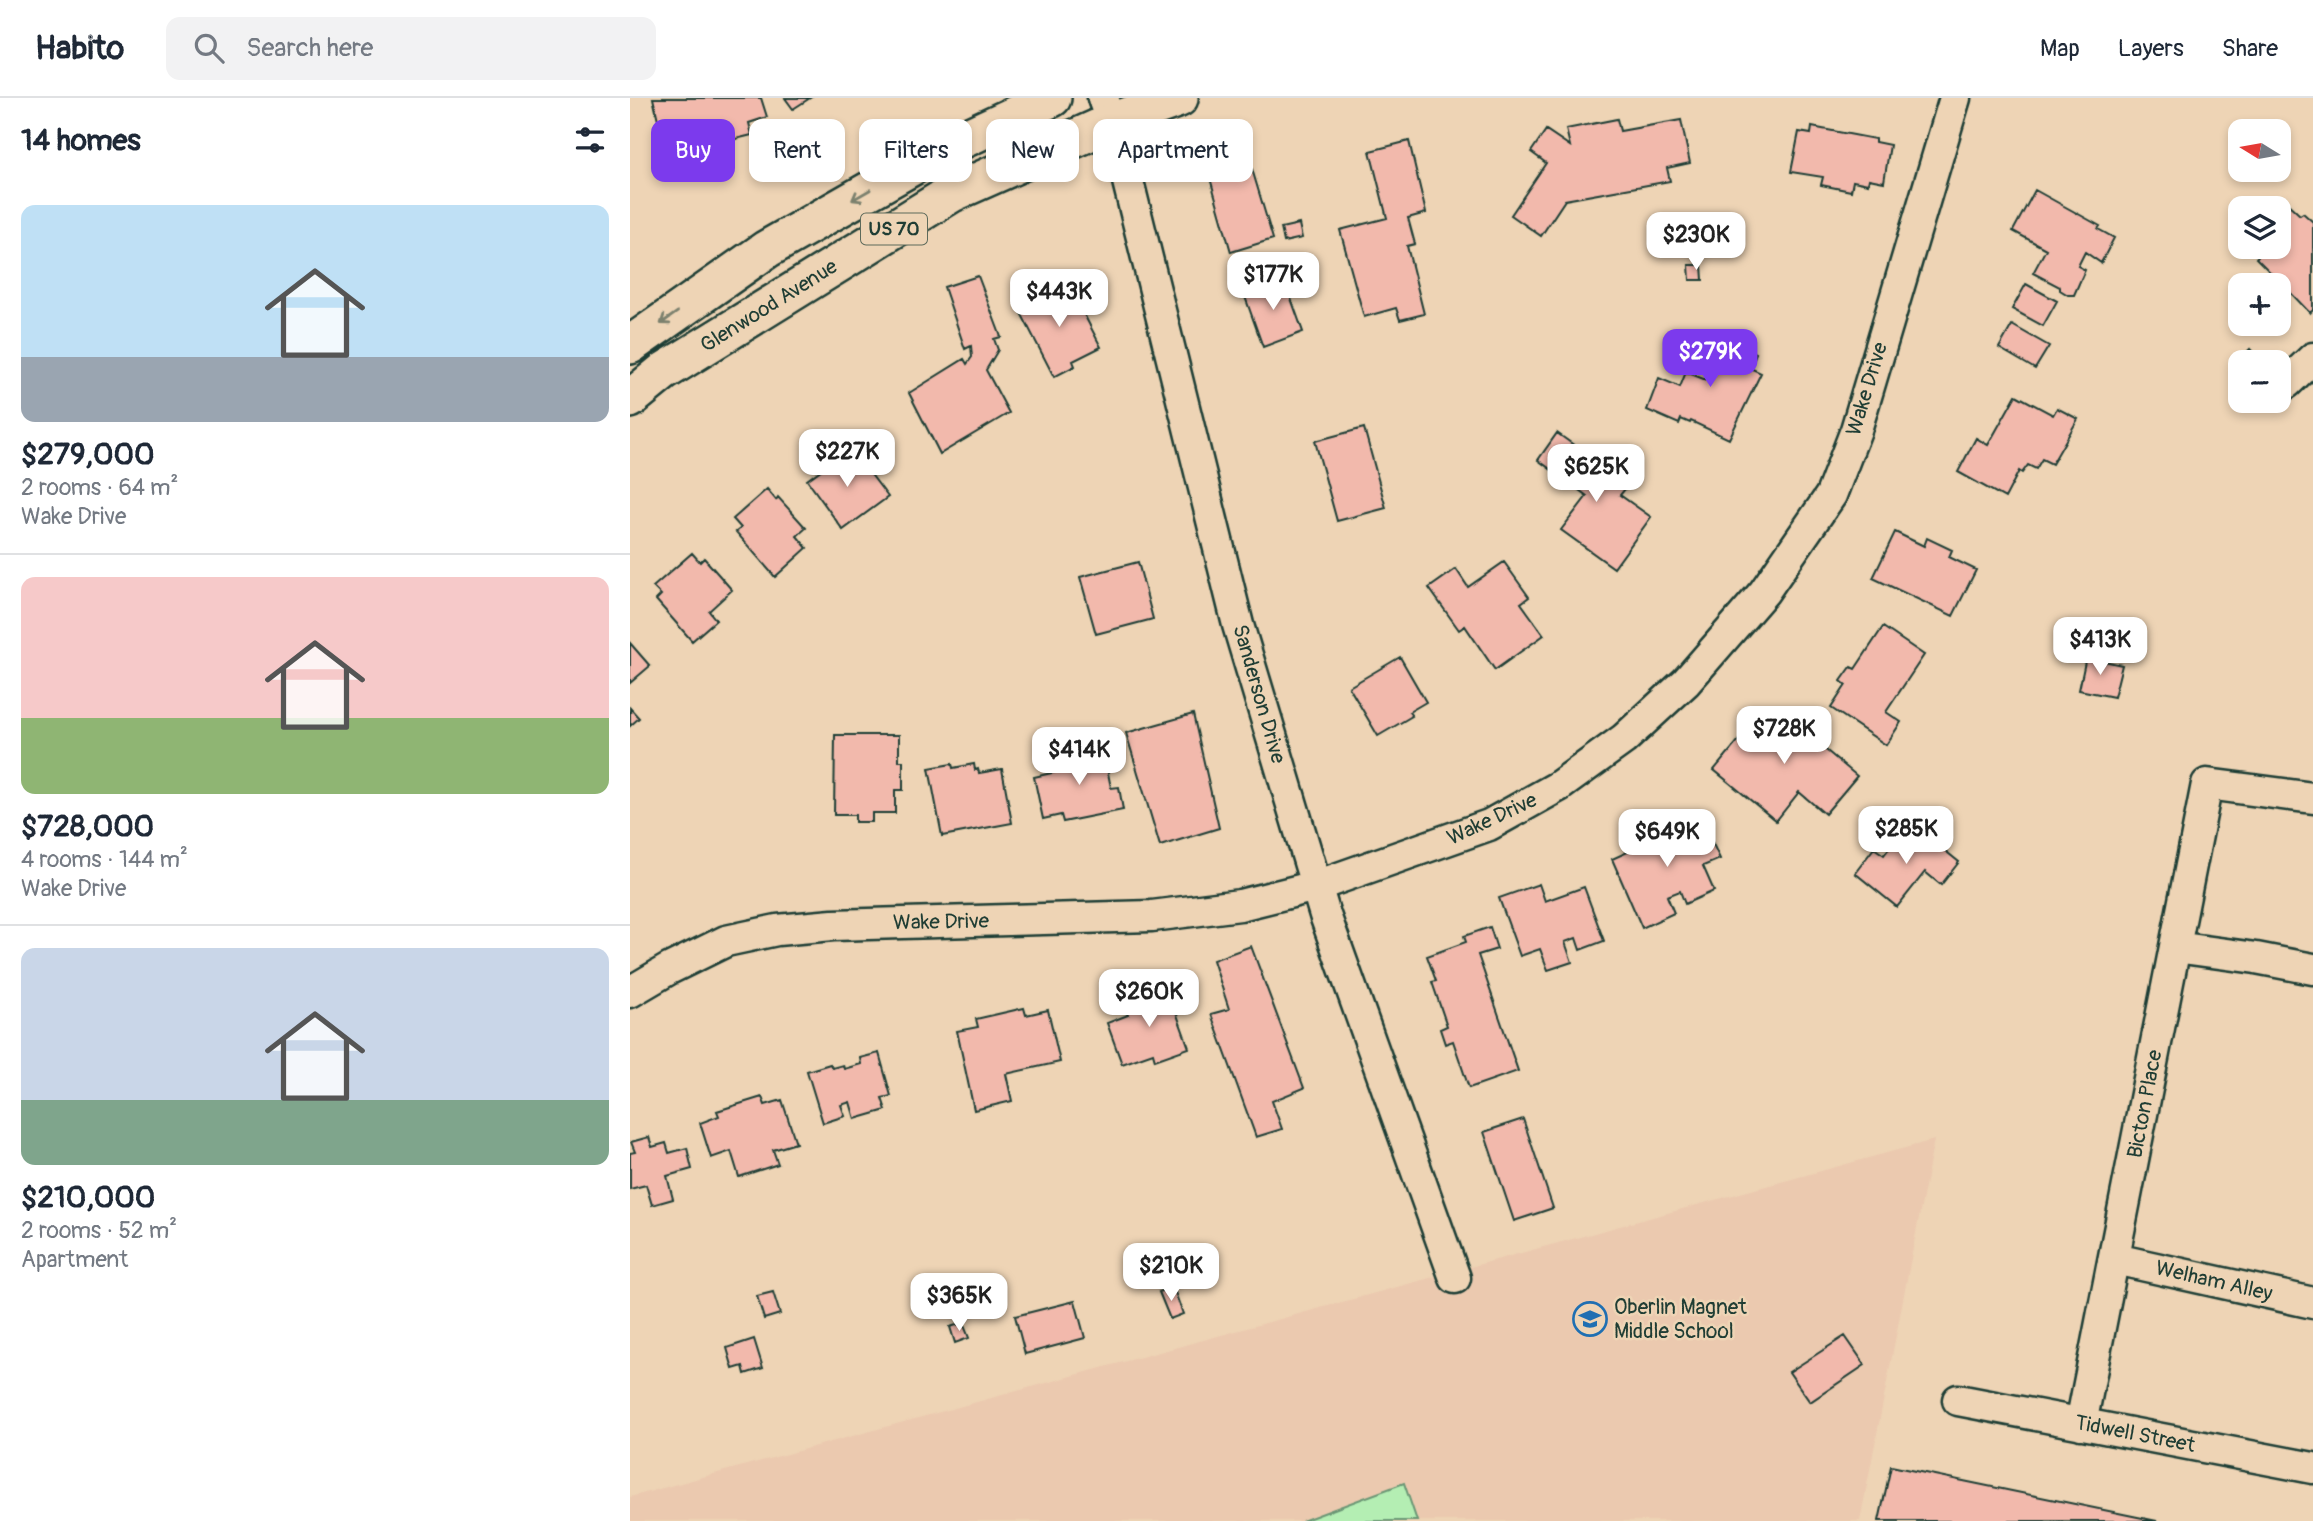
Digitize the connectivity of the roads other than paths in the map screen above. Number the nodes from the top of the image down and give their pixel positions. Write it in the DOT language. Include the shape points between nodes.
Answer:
graph roads {
  1 [pos="1052,98"];
  2 [pos="1178,98"];
  3 [pos="1955,98"];
  4 [pos="1108,110"];
  5 [pos="630,345"];
  6 [pos="2313,358"];
  7 [pos="2291,379"];
  8 [pos="630,399"];
  9 [pos="2313,798"];
  10 [pos="1316,886"];
  11 [pos="2175,947"];
  12 [pos="2313,969"];
  13 [pos="630,992"];
  14 [pos="2115,1259"];
  15 [pos="1455,1278"];
  16 [pos="2313,1303"];
  17 [pos="1958,1400"];
  18 [pos="2081,1424"];
  19 [pos="2313,1468"];
  1 -- 5 [label="main road, Glenwood Avenue / US 70, one-way" via="946,147 767,249"];
  2 -- 4 [label="main road, Glenwood Avenue / US 70"];
  3 -- 10 [label="street, Wake Drive" via="1856,430 1831,495 1764,592 1686,682 1624,739 1559,786 1489,825"];
  4 -- 8 [label="main road, Glenwood Avenue / US 70" via="951,193 663,372"];
  4 -- 10 [label="street, Sanderson Drive" via="1238,625"];
  6 -- 7 [label="street"];
  9 -- 11 [label="street, Bicton Place" via="2207,784"];
  10 -- 13 [label="street, Wake Drive" via="1240,905 1152,916 777,930 726,941"];
  10 -- 15 [label="street, Sanderson Drive"];
  11 -- 12 [label="street"];
  11 -- 14 [label="street, Bicton Place"];
  14 -- 16 [label="street, Welham Alley"];
  14 -- 18 [label="street, Bicton Place"];
  17 -- 18 [label="street, Tidwell Street"];
  18 -- 19 [label="street, Tidwell Street"];
}
